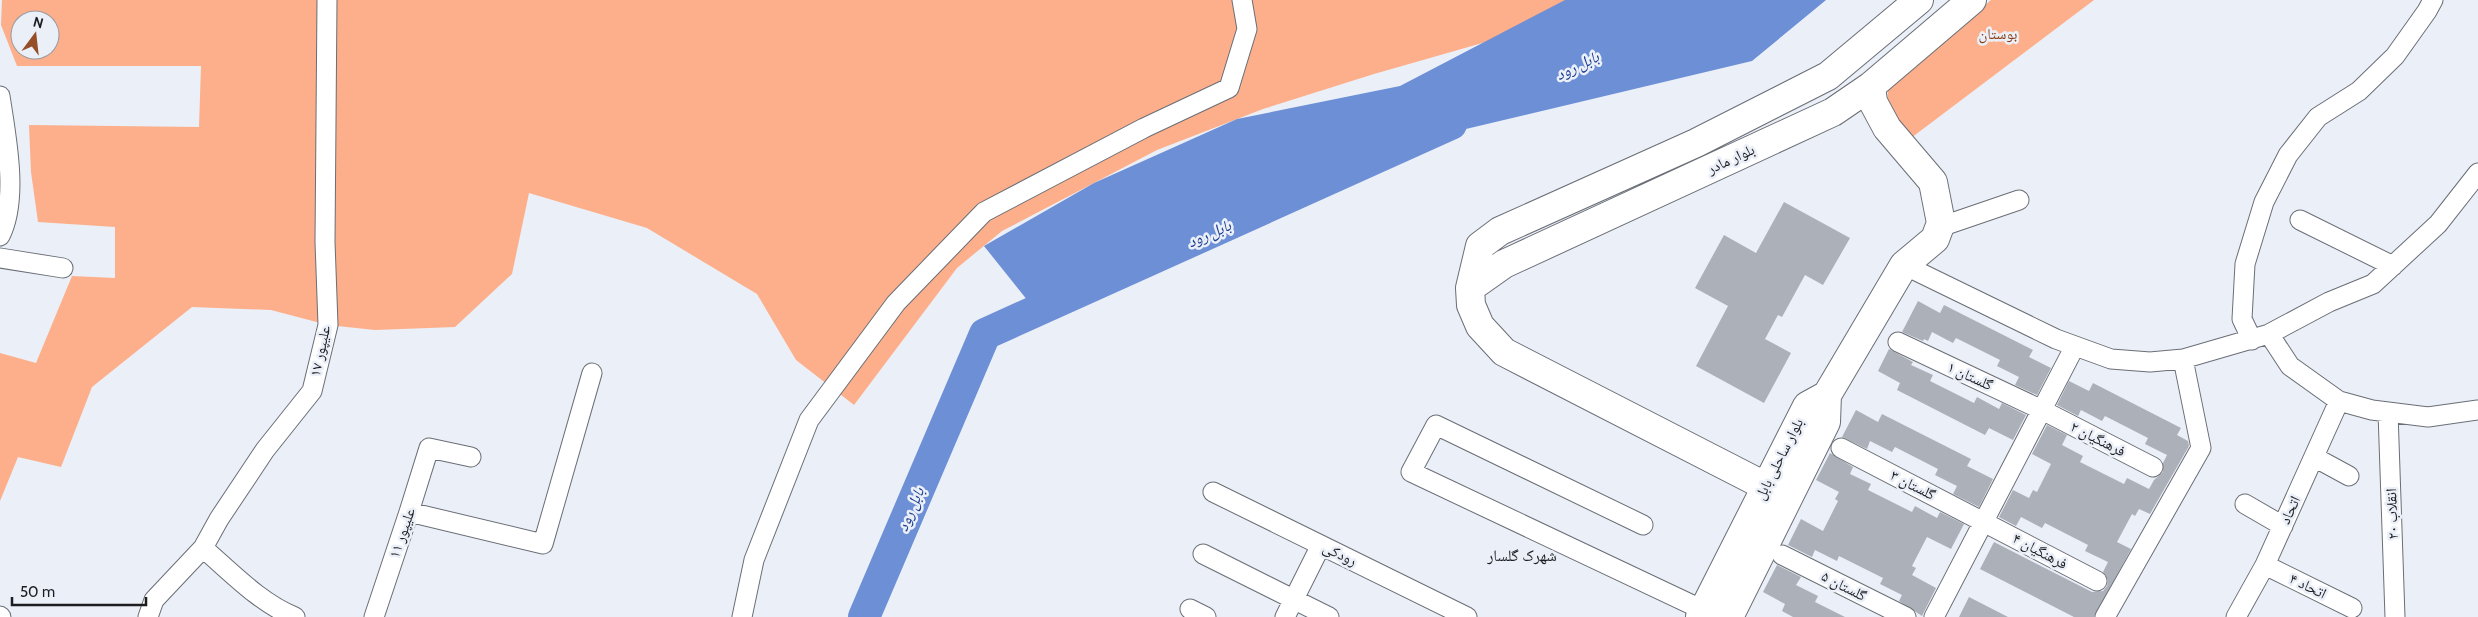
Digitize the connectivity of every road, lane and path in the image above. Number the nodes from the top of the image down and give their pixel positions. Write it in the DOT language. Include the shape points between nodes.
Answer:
graph roads {
  1 [pos="327,0"];
  2 [pos="1242,0"];
  3 [pos="1919,0"];
  4 [pos="1972,0"];
  5 [pos="2432,0"];
  6 [pos="1871,86"];
  7 [pos="0,96"];
  8 [pos="4,152"];
  9 [pos="2478,173"];
  10 [pos="2019,200"];
  11 [pos="2300,220"];
  12 [pos="1940,227"];
  13 [pos="0,236"];
  14 [pos="0,258"];
  15 [pos="1904,265"];
  16 [pos="2392,266"];
  17 [pos="63,268"];
  18 [pos="1470,288"];
  19 [pos="2261,337"];
  20 [pos="1898,342"];
  21 [pos="2075,346"];
  22 [pos="2183,359"];
  23 [pos="592,373"];
  24 [pos="1827,395"];
  25 [pos="2339,401"];
  26 [pos="2042,410"];
  27 [pos="2478,410"];
  28 [pos="2388,412"];
  29 [pos="1841,448"];
  30 [pos="471,457"];
  31 [pos="2314,457"];
  32 [pos="2154,468"];
  33 [pos="2349,476"];
  34 [pos="1765,486"];
  35 [pos="1213,492"];
  36 [pos="2245,504"];
  37 [pos="410,512"];
  38 [pos="1984,522"];
  39 [pos="1643,525"];
  40 [pos="2283,526"];
  41 [pos="1321,545"];
  42 [pos="204,548"];
  43 [pos="1203,554"];
  44 [pos="1782,555"];
  45 [pos="2265,565"];
  46 [pos="2097,581"];
  47 [pos="1294,600"];
  48 [pos="2352,608"];
  49 [pos="1710,615"];
  50 [pos="148,617"];
  51 [pos="295,617"];
  52 [pos="374,617"];
  53 [pos="742,617"];
  54 [pos="1284,617"];
  55 [pos="1329,617"];
  56 [pos="1467,617"];
  57 [pos="1906,617"];
  58 [pos="1934,617"];
  59 [pos="2105,617"];
  60 [pos="2236,617"];
  61 [pos="2395,617"];
  1 -- 42 [label="street, علیپور ۱۷" via="325,242 328,325 312,391 265,450 219,519"];
  2 -- 53 [label="street" via="1247,29 1230,88 1144,128 984,212 896,303 810,420 754,560"];
  3 -- 18 [label="main road, بلوار مادر" via="1828,76 1696,143 1500,231 1480,246"];
  4 -- 6 [label="main road, بلوار مادر"];
  5 -- 19 [label="street" via="2395,56 2359,91 2318,117 2288,155 2264,202 2245,264 2242,319"];
  6 -- 12 [label="main road" via="1873,102 1887,128 1933,182 1940,207"];
  6 -- 18 [label="main road, بلوار مادر" via="1833,112 1504,264"];
  7 -- 8 [label="street"];
  8 -- 13 [label="street" via="10,171 6,225"];
  9 -- 16 [label="street" via="2438,224"];
  10 -- 12 [label="street"];
  11 -- 16 [label="street"];
  12 -- 15 [label="main road" via="1935,239"];
  14 -- 17 [label="street"];
  15 -- 21 [label="street"];
  15 -- 24 [label="main road"];
  16 -- 19 [label="street" via="2373,284 2329,302"];
  18 -- 34 [label="main road, بلوار مادر" via="1471,304 1480,326 1504,352"];
  19 -- 22 [label="street"];
  19 -- 25 [label="street" via="2290,366"];
  20 -- 26 [label="street, گلستان ۱"];
  21 -- 22 [label="street" via="2111,358 2150,362"];
  21 -- 26 [label="street"];
  22 -- 59 [label="street" via="2201,448"];
  23 -- 37 [label="street" via="543,544"];
  24 -- 34 [label="main road, بلوار ساحلی بابل" via="1807,406"];
  24 -- 49 [label="main road, بلوار ساحلی بابل" via="1826,422"];
  25 -- 28 [label="street"];
  25 -- 31 [label="street, اتحاد"];
  26 -- 32 [label="street, فرهنگیان ۲"];
  26 -- 38 [label="street"];
  27 -- 28 [label="street" via="2428,417"];
  28 -- 61 [label="street, انقلاب ۲۰"];
  29 -- 38 [label="street, گلستان ۳"];
  30 -- 37 [label="street, علیپور ۱۱" via="429,448"];
  31 -- 33 [label="street"];
  31 -- 40 [label="street, اتحاد"];
  34 -- 49 [label="main road, بلوار ساحلی بابل"];
  35 -- 41 [label="street, رودکی"];
  36 -- 40 [label="street"];
  37 -- 52 [label="street, علیپور ۱۱"];
  38 -- 46 [label="street, فرهنگیان ۴"];
  38 -- 58 [label="street"];
  39 -- 49 [label="street" via="1436,425 1411,472"];
  40 -- 45 [label="street, اتحاد"];
  41 -- 47 [label="street"];
  41 -- 56 [label="street, رودکی"];
  42 -- 50 [label="street, علیپور ۱۷" via="154,600"];
  42 -- 51 [label="street" via="248,587"];
  43 -- 47 [label="street"];
  44 -- 57 [label="street, گلستان ۵"];
  45 -- 48 [label="street, اتحاد ۴"];
  45 -- 60 [label="street, اتحاد"];
  47 -- 54 [label="street"];
  47 -- 55 [label="street"];
}
